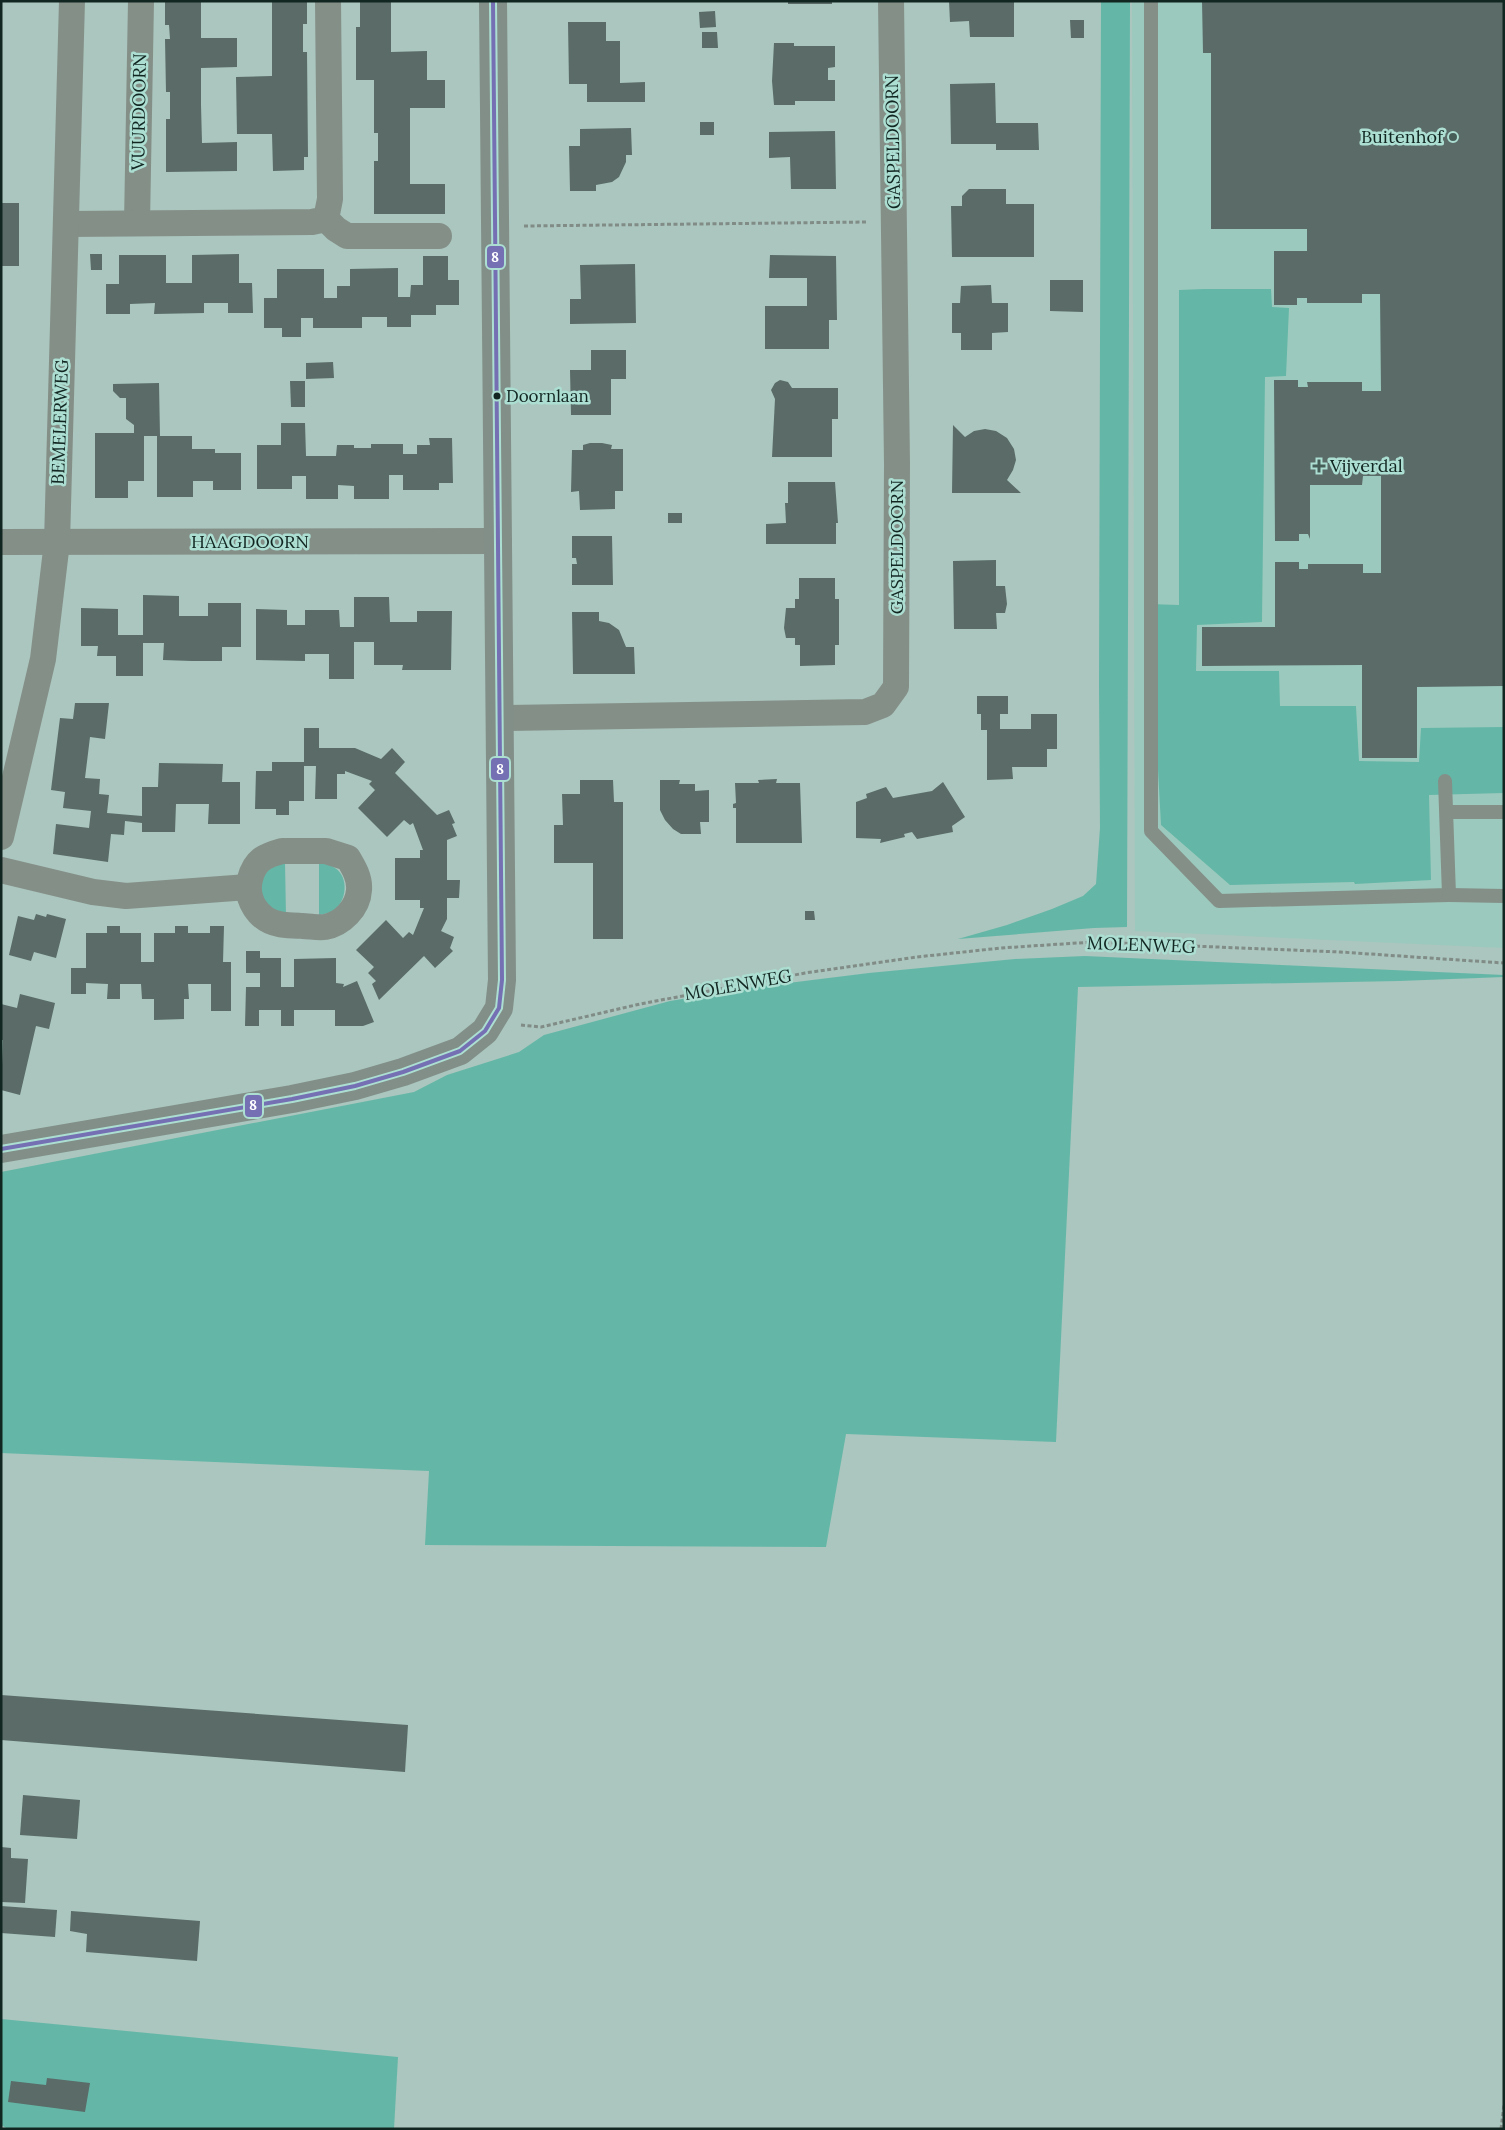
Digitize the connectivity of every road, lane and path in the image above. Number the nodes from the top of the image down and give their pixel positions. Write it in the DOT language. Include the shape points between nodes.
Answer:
graph roads {
  1 [pos="72,1"];
  2 [pos="141,1"];
  3 [pos="328,1"];
  4 [pos="494,1"];
  5 [pos="892,1"];
  6 [pos="1151,1"];
  7 [pos="326,218"];
  8 [pos="894,222"];
  9 [pos="137,223"];
  10 [pos="67,224"];
  11 [pos="496,226"];
  12 [pos="439,236"];
  13 [pos="1,542"];
  14 [pos="57,542"];
  15 [pos="499,542"];
  16 [pos="501,718"];
  17 [pos="1446,781"];
  18 [pos="1447,812"];
  19 [pos="1504,812"];
  20 [pos="1,837"];
  21 [pos="1,870"];
  22 [pos="248,887"];
  23 [pos="1449,895"];
  24 [pos="1504,896"];
  25 [pos="1504,962"];
  26 [pos="494,1018"];
  27 [pos="1,1149"];
  28 [pos="1504,2104"];
  29 [pos="1501,2129"];
  1 -- 10 [label="street, BEMELERWEG"];
  2 -- 9 [label="street, VUURDOORN"];
  3 -- 7 [label="street" via="330,199"];
  4 -- 11 [label="street"];
  5 -- 8 [label="street, GASPELDOORN"];
  6 -- 23 [label="lane" via="1151,831 1219,901"];
  7 -- 9 [label="street" via="312,222"];
  7 -- 12 [label="street" via="347,236"];
  8 -- 11 [label="path"];
  8 -- 16 [label="street, GASPELDOORN" via="896,687 883,705 865,712"];
  9 -- 10 [label="street"];
  10 -- 14 [label="street, BEMELERWEG"];
  11 -- 15 [label="street"];
  13 -- 14 [label="street, HAAGDOORN"];
  14 -- 15 [label="street, HAAGDOORN"];
  14 -- 20 [label="street, BEMELERWEG" via="43,660"];
  15 -- 16 [label="street"];
  16 -- 26 [label="street" via="502,995"];
  17 -- 18 [label="lane"];
  18 -- 19 [label="lane"];
  18 -- 23 [label="lane"];
  21 -- 22 [label="street" via="76,889 126,896"];
  23 -- 24 [label="lane"];
  25 -- 26 [label="path, MOLENWEG" via="1093,942 992,949 805,972 541,1027 511,1024"];
  26 -- 27 [label="street" via="485,1031 460,1050 380,1080 292,1099"];
  28 -- 29 [label="path"];
}
